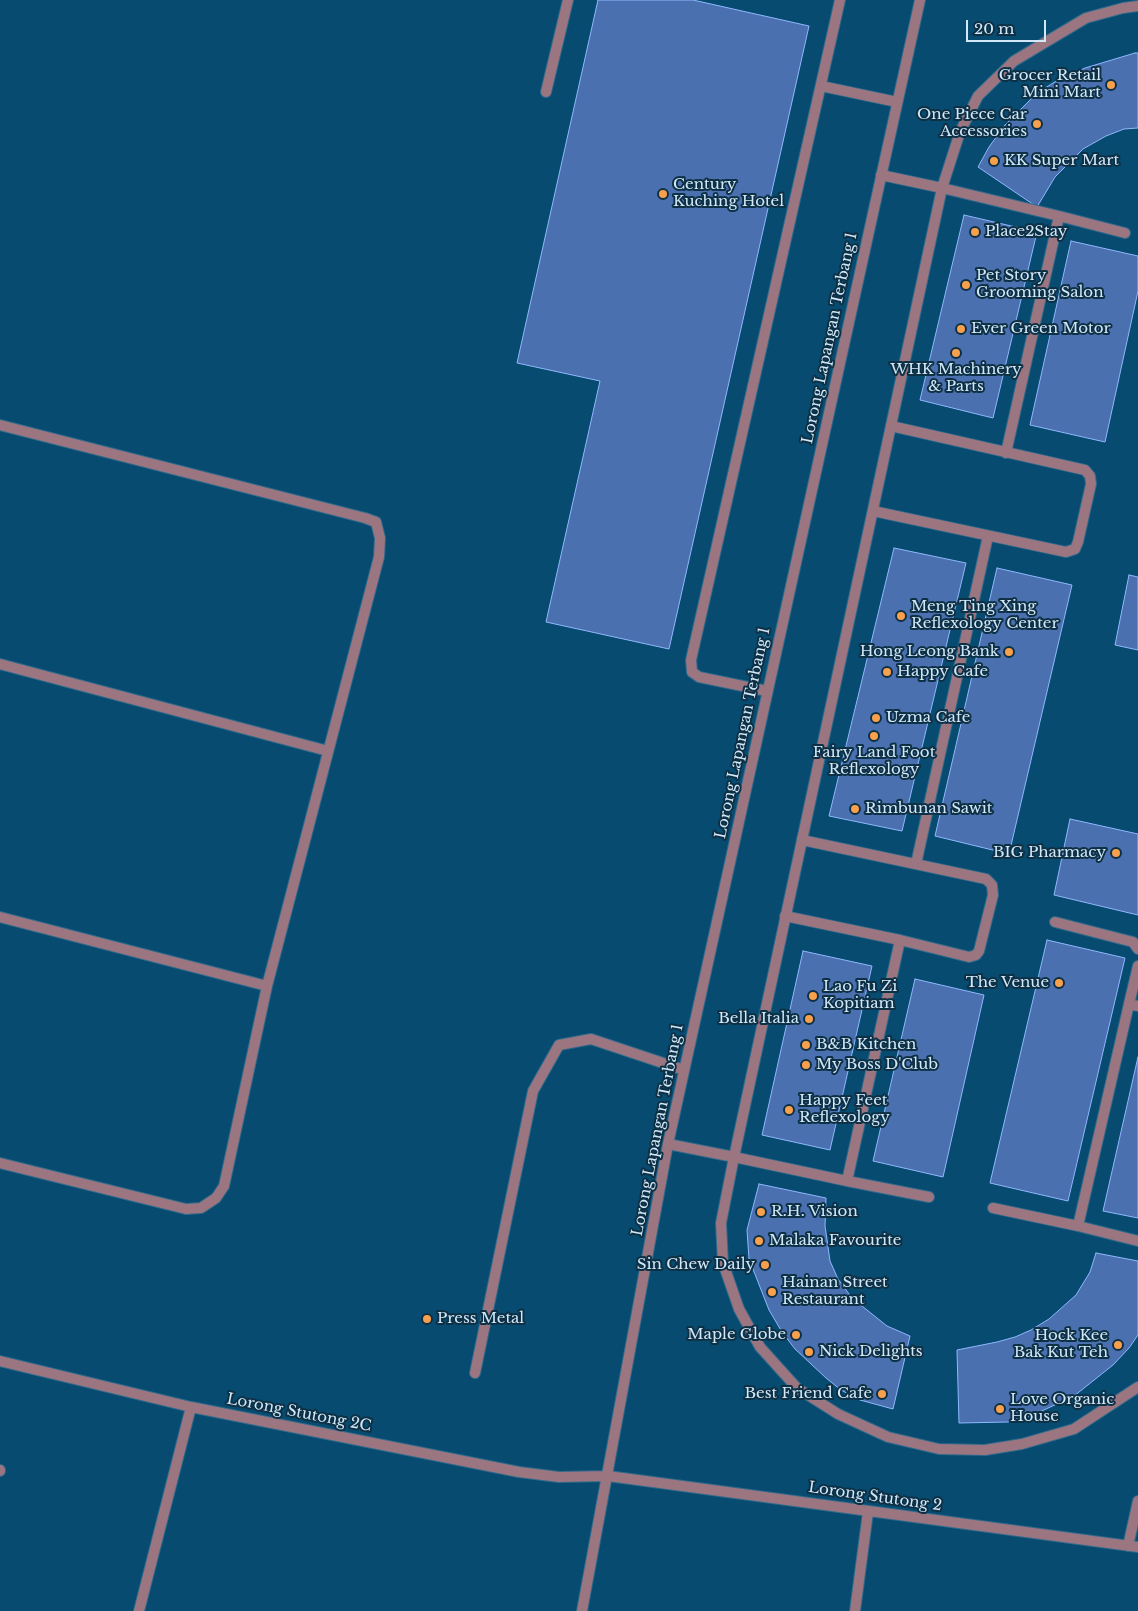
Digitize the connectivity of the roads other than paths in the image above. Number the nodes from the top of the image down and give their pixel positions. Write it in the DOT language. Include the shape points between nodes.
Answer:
graph roads {
  1 [pos="568,0"];
  2 [pos="839,0"];
  3 [pos="920,0"];
  4 [pos="1138,6"];
  5 [pos="821,86"];
  6 [pos="546,92"];
  7 [pos="897,102"];
  8 [pos="881,175"];
  9 [pos="942,188"];
  10 [pos="1059,216"];
  11 [pos="1124,232"];
  12 [pos="0,425"];
  13 [pos="891,426"];
  14 [pos="1006,453"];
  15 [pos="872,511"];
  16 [pos="988,536"];
  17 [pos="0,664"];
  18 [pos="767,692"];
  19 [pos="328,750"];
  20 [pos="802,840"];
  21 [pos="916,864"];
  22 [pos="785,916"];
  23 [pos="0,917"];
  24 [pos="1055,922"];
  25 [pos="900,940"];
  26 [pos="1138,949"];
  27 [pos="1138,966"];
  28 [pos="268,986"];
  29 [pos="1134,1005"];
  30 [pos="684,1070"];
  31 [pos="668,1144"];
  32 [pos="734,1157"];
  33 [pos="0,1163"];
  34 [pos="847,1181"];
  35 [pos="929,1197"];
  36 [pos="993,1208"];
  37 [pos="1078,1226"];
  38 [pos="1138,1241"];
  39 [pos="0,1361"];
  40 [pos="476,1373"];
  41 [pos="1138,1387"];
  42 [pos="191,1407"];
  43 [pos="608,1476"];
  44 [pos="1138,1501"];
  45 [pos="868,1512"];
  46 [pos="1133,1546"];
  47 [pos="139,1611"];
  48 [pos="582,1611"];
  49 [pos="855,1611"];
  1 -- 6 [label="street"];
  2 -- 5 [label="street"];
  3 -- 7 [label="street, Lorong Lapangan Terbang 1"];
  4 -- 9 [label="street" via="1086,18 1014,61 978,96 960,132"];
  5 -- 7 [label="street"];
  5 -- 18 [label="street" via="691,660 692,672 699,677"];
  7 -- 8 [label="street, Lorong Lapangan Terbang 1"];
  8 -- 9 [label="street"];
  8 -- 18 [label="street, Lorong Lapangan Terbang 1"];
  9 -- 10 [label="street"];
  9 -- 13 [label="street"];
  10 -- 11 [label="street"];
  10 -- 14 [label="street"];
  12 -- 19 [label="street" via="376,522 380,538 379,557"];
  13 -- 14 [label="street"];
  13 -- 15 [label="street"];
  14 -- 16 [label="street" via="1084,470 1090,476 1091,484 1074,549 1066,552"];
  15 -- 16 [label="street"];
  15 -- 20 [label="street"];
  16 -- 21 [label="street"];
  17 -- 19 [label="street"];
  18 -- 30 [label="street, Lorong Lapangan Terbang 1"];
  19 -- 28 [label="street"];
  20 -- 21 [label="street"];
  20 -- 22 [label="street"];
  21 -- 25 [label="street" via="986,880 992,885 993,895 976,955 969,957"];
  22 -- 25 [label="street"];
  22 -- 32 [label="street"];
  23 -- 28 [label="street"];
  24 -- 26 [label="street" via="1133,942"];
  25 -- 34 [label="street"];
  27 -- 29 [label="street"];
  28 -- 33 [label="street" via="224,1186 216,1198 201,1208 186,1209"];
  29 -- 37 [label="street"];
  30 -- 31 [label="street, Lorong Lapangan Terbang 1"];
  30 -- 40 [label="street" via="591,1039 559,1045 534,1091"];
  31 -- 32 [label="street"];
  31 -- 43 [label="street, Lorong Lapangan Terbang 1"];
  32 -- 34 [label="street"];
  32 -- 41 [label="street" via="721,1223 723,1263 739,1309 760,1348 797,1388 838,1414 888,1437 939,1449 985,1450 1022,1444 1074,1429"];
  34 -- 35 [label="street"];
  36 -- 37 [label="street"];
  37 -- 38 [label="street"];
  39 -- 42 [label="street, Lorong Stutong 2C"];
  42 -- 43 [label="street, Lorong Stutong 2C" via="519,1472 559,1477"];
  42 -- 47 [label="street"];
  43 -- 45 [label="street, Lorong Stutong 2"];
  43 -- 48 [label="street, Lorong Lapangan Terbang 1"];
  44 -- 46 [label="street"];
  45 -- 46 [label="street, Lorong Stutong 2"];
  45 -- 49 [label="street"];
}
